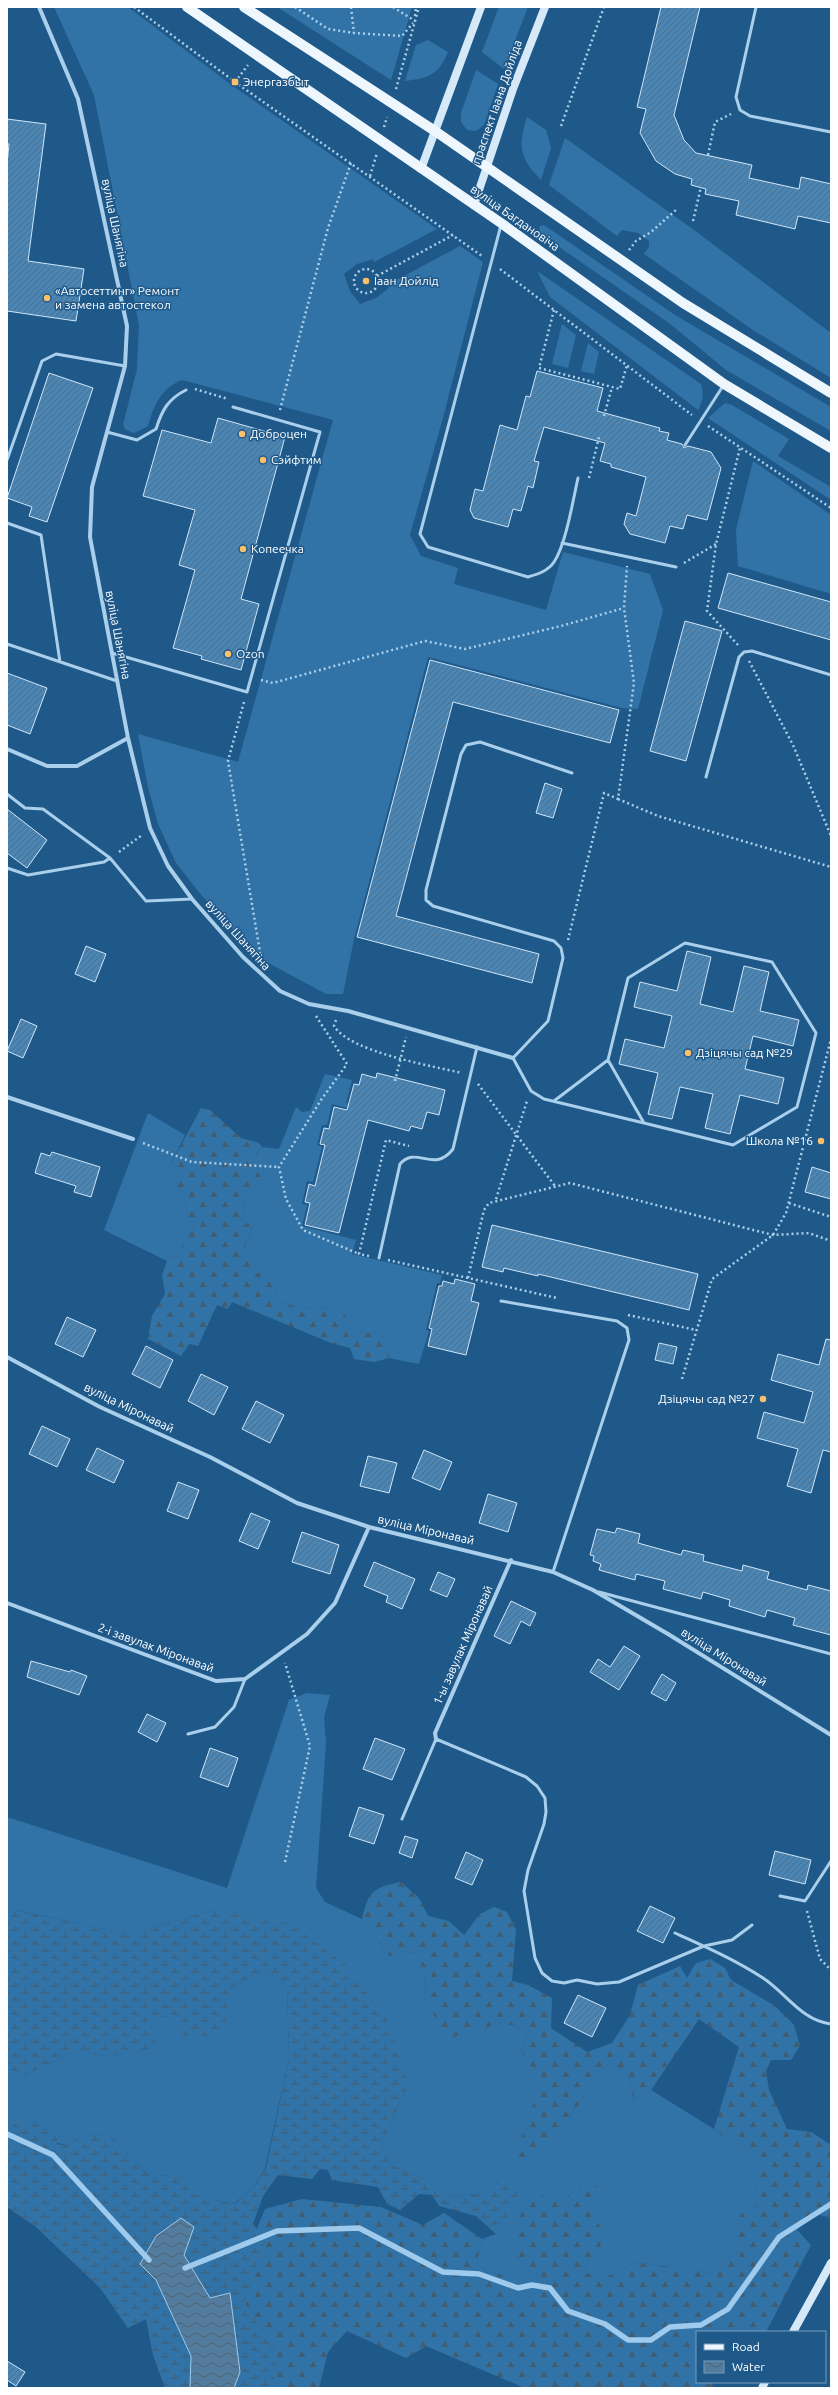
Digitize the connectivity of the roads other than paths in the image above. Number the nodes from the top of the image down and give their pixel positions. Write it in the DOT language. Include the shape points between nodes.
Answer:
graph roads {
  1 [pos="39,7"];
  2 [pos="187,7"];
  3 [pos="244,7"];
  4 [pos="481,7"];
  5 [pos="545,7"];
  6 [pos="756,7"];
  7 [pos="435,131"];
  8 [pos="831,132"];
  9 [pos="487,167"];
  10 [pos="421,169"];
  11 [pos="474,205"];
  12 [pos="501,223"];
  13 [pos="125,366"];
  14 [pos="724,384"];
  15 [pos="186,390"];
  16 [pos="831,393"];
  17 [pos="233,407"];
  18 [pos="107,432"];
  19 [pos="685,445"];
  20 [pos="831,448"];
  21 [pos="7,460"];
  22 [pos="578,478"];
  23 [pos="7,523"];
  24 [pos="562,543"];
  25 [pos="676,567"];
  26 [pos="7,644"];
  27 [pos="111,653"];
  28 [pos="60,662"];
  29 [pos="831,675"];
  30 [pos="117,681"];
  31 [pos="128,738"];
  32 [pos="7,749"];
  33 [pos="572,773"];
  34 [pos="706,777"];
  35 [pos="7,794"];
  36 [pos="110,858"];
  37 [pos="7,868"];
  38 [pos="192,899"];
  39 [pos="477,1046"];
  40 [pos="513,1058"];
  41 [pos="608,1060"];
  42 [pos="7,1097"];
  43 [pos="554,1101"];
  44 [pos="644,1123"];
  45 [pos="133,1139"];
  46 [pos="379,1258"];
  47 [pos="501,1301"];
  48 [pos="7,1358"];
  49 [pos="369,1527"];
  50 [pos="511,1560"];
  51 [pos="553,1572"];
  52 [pos="593,1590"];
  53 [pos="7,1603"];
  54 [pos="831,1654"];
  55 [pos="245,1680"];
  56 [pos="188,1734"];
  57 [pos="831,1735"];
  58 [pos="436,1739"];
  59 [pos="402,1819"];
  60 [pos="831,1861"];
  61 [pos="780,1896"];
  62 [pos="752,1925"];
  63 [pos="675,1933"];
  64 [pos="704,1946"];
  65 [pos="831,2024"];
  66 [pos="831,2263"];
  67 [pos="794,2331"];
  1 -- 13 [label="street, вуліца Шанягіна" via="78,100 127,326"];
  2 -- 10 [label="main road, вуліца Багдановіча"];
  3 -- 7 [label="main road"];
  4 -- 7 [label="main road"];
  5 -- 9 [label="main road, праспект Іаана Дойліда" via="513,88"];
  6 -- 8 [label="lane" via="736,97 740,110 750,116"];
  7 -- 9 [label="main road"];
  7 -- 10 [label="main road"];
  9 -- 11 [label="main road, праспект Іаана Дойліда"];
  9 -- 16 [label="main road" via="683,303"];
  10 -- 11 [label="main road, вуліца Багдановіча"];
  11 -- 12 [label="main road, вуліца Багдановіча"];
  12 -- 14 [label="main road, вуліца Багдановіча"];
  12 -- 24 [label="lane" via="420,534 428,548 528,577 541,574 554,562"];
  13 -- 18 [label="street, вуліца Шанягіна"];
  13 -- 21 [label="lane" via="56,354 42,360"];
  14 -- 19 [label="lane"];
  14 -- 20 [label="main road, вуліца Багдановіча"];
  15 -- 18 [label="lane" via="175,395 163,409 156,429 137,440"];
  17 -- 27 [label="lane" via="320,432 247,692"];
  18 -- 27 [label="street, вуліца Шанягіна" via="92,487 90,537"];
  22 -- 24 [label="lane"];
  23 -- 28 [label="lane" via="41,534"];
  24 -- 25 [label="lane"];
  26 -- 28 [label="lane"];
  27 -- 30 [label="street, вуліца Шанягіна"];
  28 -- 30 [label="lane"];
  29 -- 34 [label="lane" via="752,651 744,652 739,657"];
  30 -- 31 [label="street, вуліца Шанягіна"];
  31 -- 32 [label="street" via="77,766 48,766"];
  31 -- 38 [label="street, вуліца Шанягіна" via="150,828 168,866"];
  33 -- 40 [label="lane" via="480,742 466,745 461,754 426,890 426,900 433,906 554,941 561,948 564,958 548,1021"];
  35 -- 36 [label="lane" via="25,808 43,809"];
  36 -- 37 [label="lane" via="104,862 28,875"];
  36 -- 38 [label="lane" via="146,901"];
  38 -- 39 [label="street, вуліца Шанягіна" via="264,978 280,991 309,1004 348,1010"];
  39 -- 40 [label="street, вуліца Шанягіна"];
  39 -- 46 [label="lane" via="453,1149 442,1160 434,1161 412,1156 400,1164"];
  40 -- 43 [label="lane" via="530,1091"];
  41 -- 43 [label="lane"];
  41 -- 44 [label="lane"];
  41 -- 44 [label="lane" via="628,978 685,943 772,962 816,1033 797,1107 733,1144"];
  42 -- 45 [label="street"];
  43 -- 44 [label="lane"];
  47 -- 51 [label="lane" via="617,1321 627,1328 629,1340"];
  48 -- 49 [label="street, вуліца Міронавай" via="298,1502"];
  49 -- 50 [label="street, вуліца Міронавай"];
  49 -- 55 [label="street" via="335,1603 307,1634"];
  50 -- 51 [label="street, вуліца Міронавай"];
  50 -- 58 [label="street, 1-ы завулак Міронавай" via="435,1733"];
  51 -- 52 [label="street, вуліца Міронавай"];
  52 -- 54 [label="lane"];
  52 -- 57 [label="street, вуліца Міронавай"];
  53 -- 55 [label="street, 2-і завулак Міронавай" via="216,1681"];
  55 -- 56 [label="lane" via="234,1707 216,1727"];
  58 -- 59 [label="lane"];
  58 -- 64 [label="lane" via="526,1777 537,1786 545,1798 544,1824 528,1870 524,1891 535,1958 542,1973 552,1981 564,1983 577,1980 597,1984 619,1982"];
  60 -- 61 [label="lane" via="805,1901"];
  62 -- 64 [label="lane" via="732,1940"];
  63 -- 64 [label="lane"];
  64 -- 65 [label="lane" via="763,1978 804,2013"];
  66 -- 67 [label="main road"];
}
